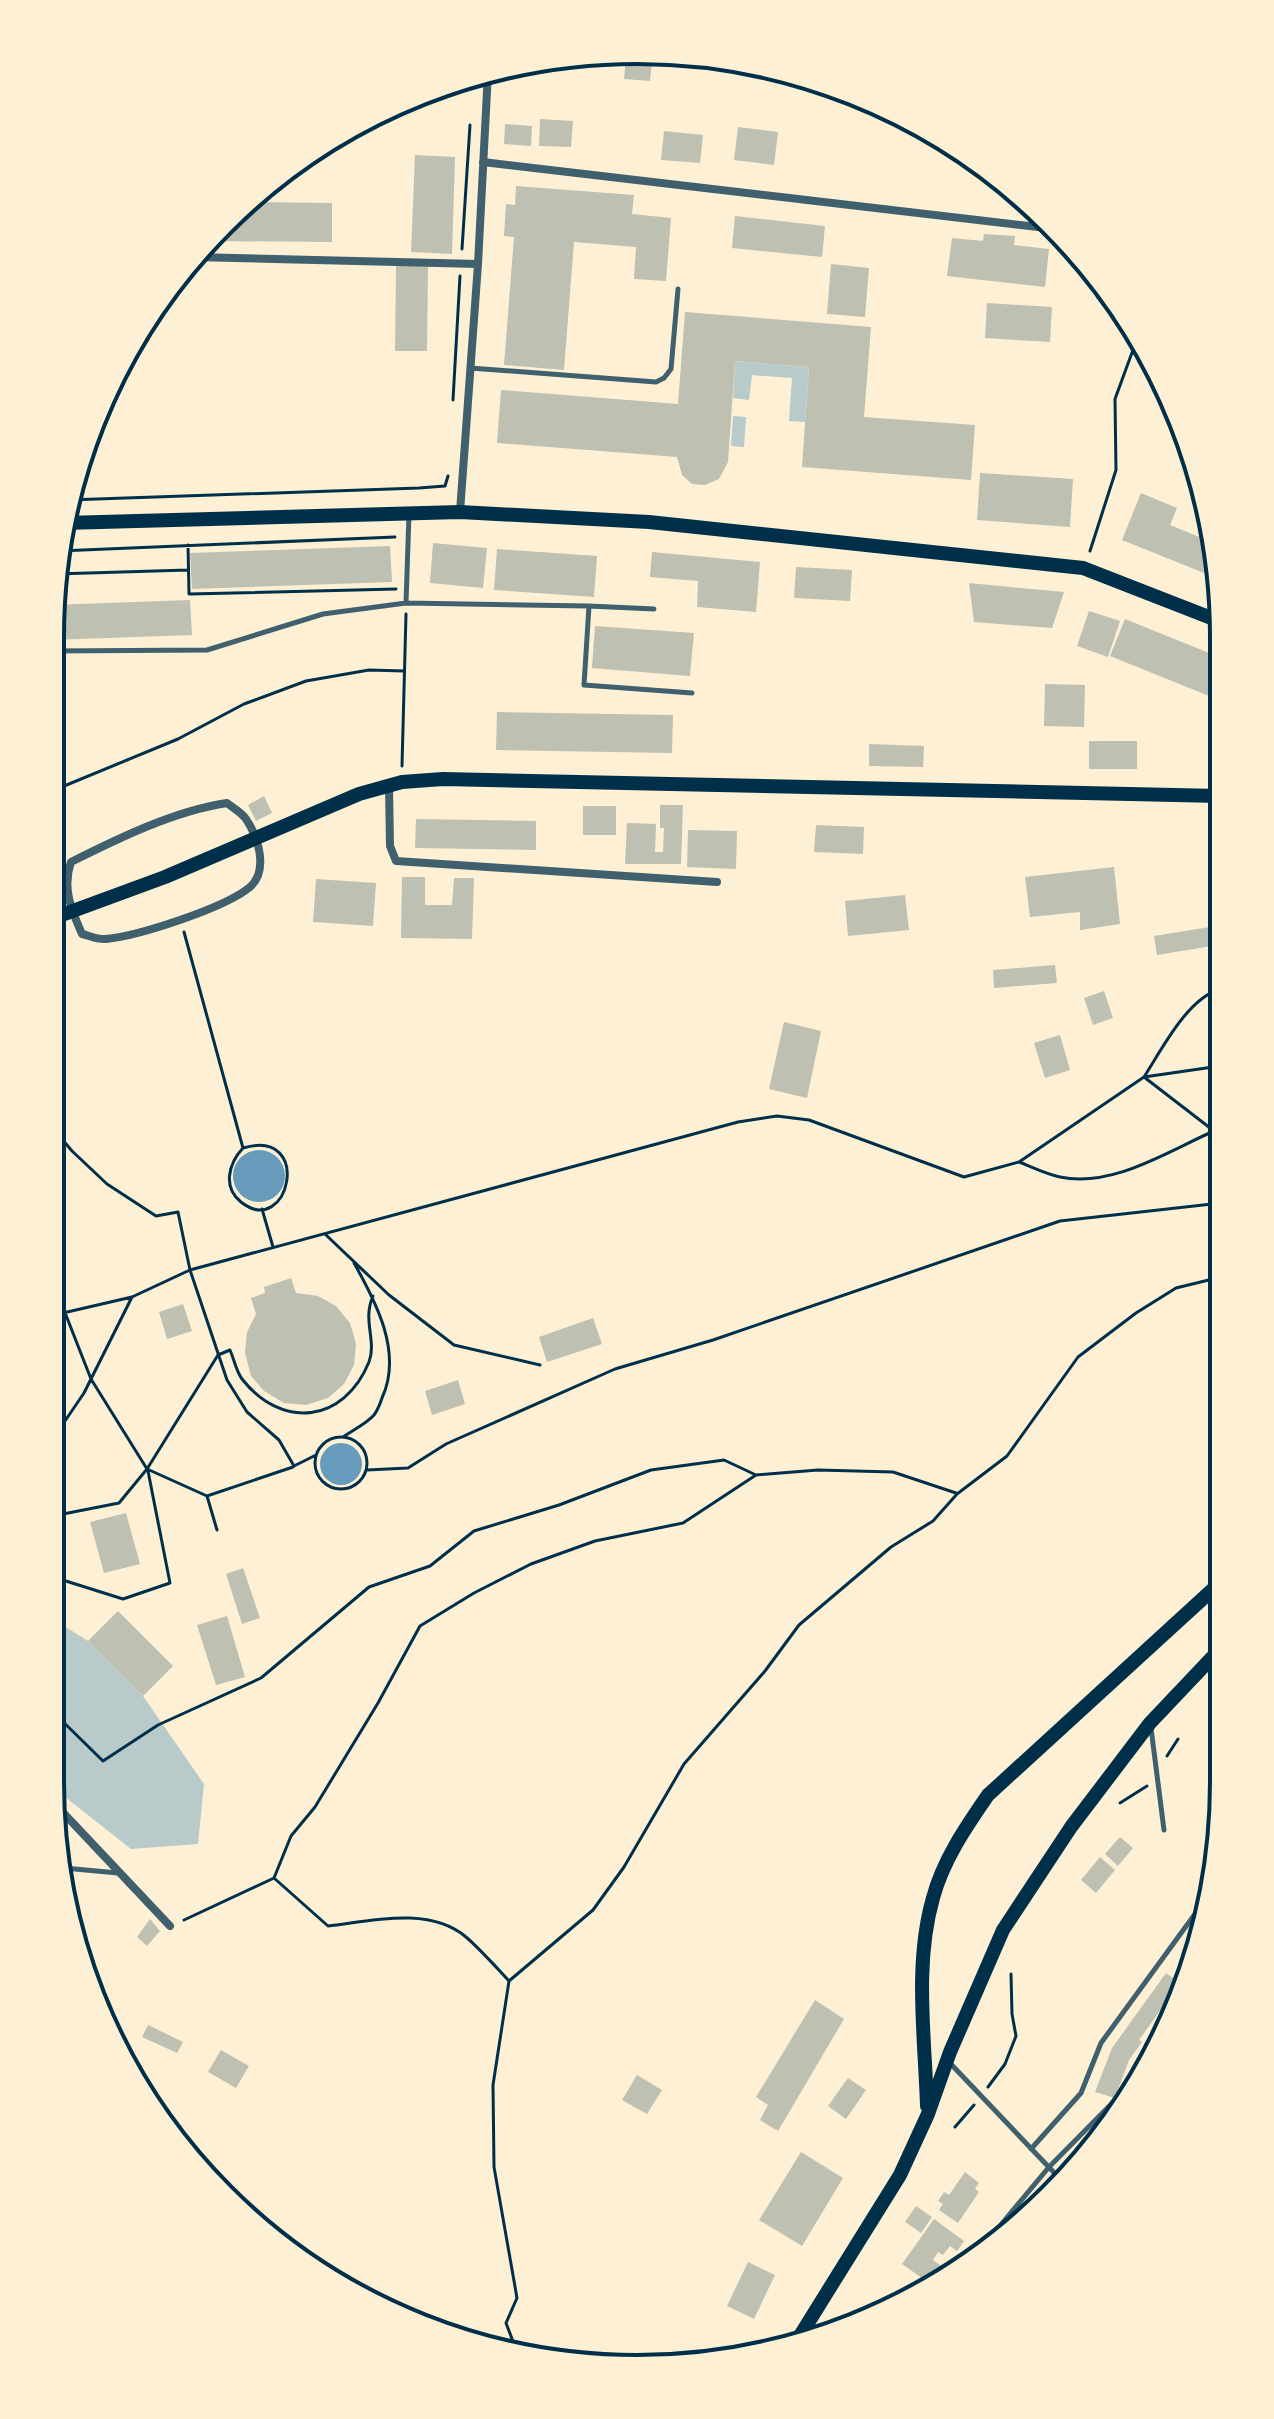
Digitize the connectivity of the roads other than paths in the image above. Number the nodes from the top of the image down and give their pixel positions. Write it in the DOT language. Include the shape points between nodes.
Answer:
graph roads {
  1 [pos="487,84"];
  2 [pos="483,162"];
  3 [pos="1037,227"];
  4 [pos="208,257"];
  5 [pos="478,264"];
  6 [pos="678,289"];
  7 [pos="470,368"];
  8 [pos="460,512"];
  9 [pos="409,513"];
  10 [pos="76,523"];
  11 [pos="406,603"];
  12 [pos="589,606"];
  13 [pos="654,609"];
  14 [pos="1209,617"];
  15 [pos="64,651"];
  16 [pos="692,693"];
  17 [pos="396,784"];
  18 [pos="1210,796"];
  19 [pos="255,838"];
  20 [pos="717,882"];
  21 [pos="72,912"];
  22 [pos="64,915"];
  23 [pos="1210,1592"];
  24 [pos="1210,1660"];
  25 [pos="1150,1723"];
  26 [pos="65,1817"];
  27 [pos="1164,1830"];
  28 [pos="71,1869"];
  29 [pos="118,1873"];
  30 [pos="1193,1916"];
  31 [pos="170,1926"];
  32 [pos="947,2060"];
  33 [pos="1108,2107"];
  34 [pos="928,2114"];
  35 [pos="1031,2149"];
  36 [pos="1049,2167"];
  37 [pos="1055,2173"];
  38 [pos="1001,2224"];
  39 [pos="804,2330"];
  1 -- 2 [label="street"];
  2 -- 3 [label="street"];
  2 -- 5 [label="street"];
  4 -- 5 [label="street"];
  5 -- 7 [label="street"];
  6 -- 7 [label="lane" via="671,369 656,382"];
  7 -- 8 [label="street"];
  8 -- 9 [label="main road"];
  8 -- 14 [label="main road" via="649,522 1083,568"];
  9 -- 10 [label="main road"];
  9 -- 11 [label="lane"];
  11 -- 12 [label="lane"];
  11 -- 15 [label="lane" via="323,614 207,650"];
  12 -- 13 [label="lane"];
  12 -- 16 [label="lane" via="584,685"];
  17 -- 18 [label="main road" via="443,779"];
  17 -- 19 [label="main road"];
  17 -- 20 [label="street" via="390,846 396,861"];
  19 -- 21 [label="main road"];
  19 -- 21 [label="street" via="258,874 250,887 219,904 102,940 82,934"];
  19 -- 21 [label="street" via="244,816 227,803 137,833 71,862 65,879"];
  21 -- 22 [label="main road"];
  23 -- 34 [label="main road" via="988,1795 963,1832 933,1896 925,1936"];
  24 -- 25 [label="main road"];
  25 -- 27 [label="lane"];
  25 -- 32 [label="main road" via="1071,1827 1003,1930"];
  26 -- 29 [label="street"];
  28 -- 29 [label="lane"];
  29 -- 31 [label="street"];
  30 -- 35 [label="lane" via="1101,2043 1081,2093"];
  32 -- 34 [label="main road"];
  32 -- 35 [label="lane"];
  33 -- 36 [label="lane"];
  34 -- 39 [label="main road" via="900,2175"];
  35 -- 36 [label="lane"];
  36 -- 37 [label="lane"];
  36 -- 38 [label="lane"];
}
